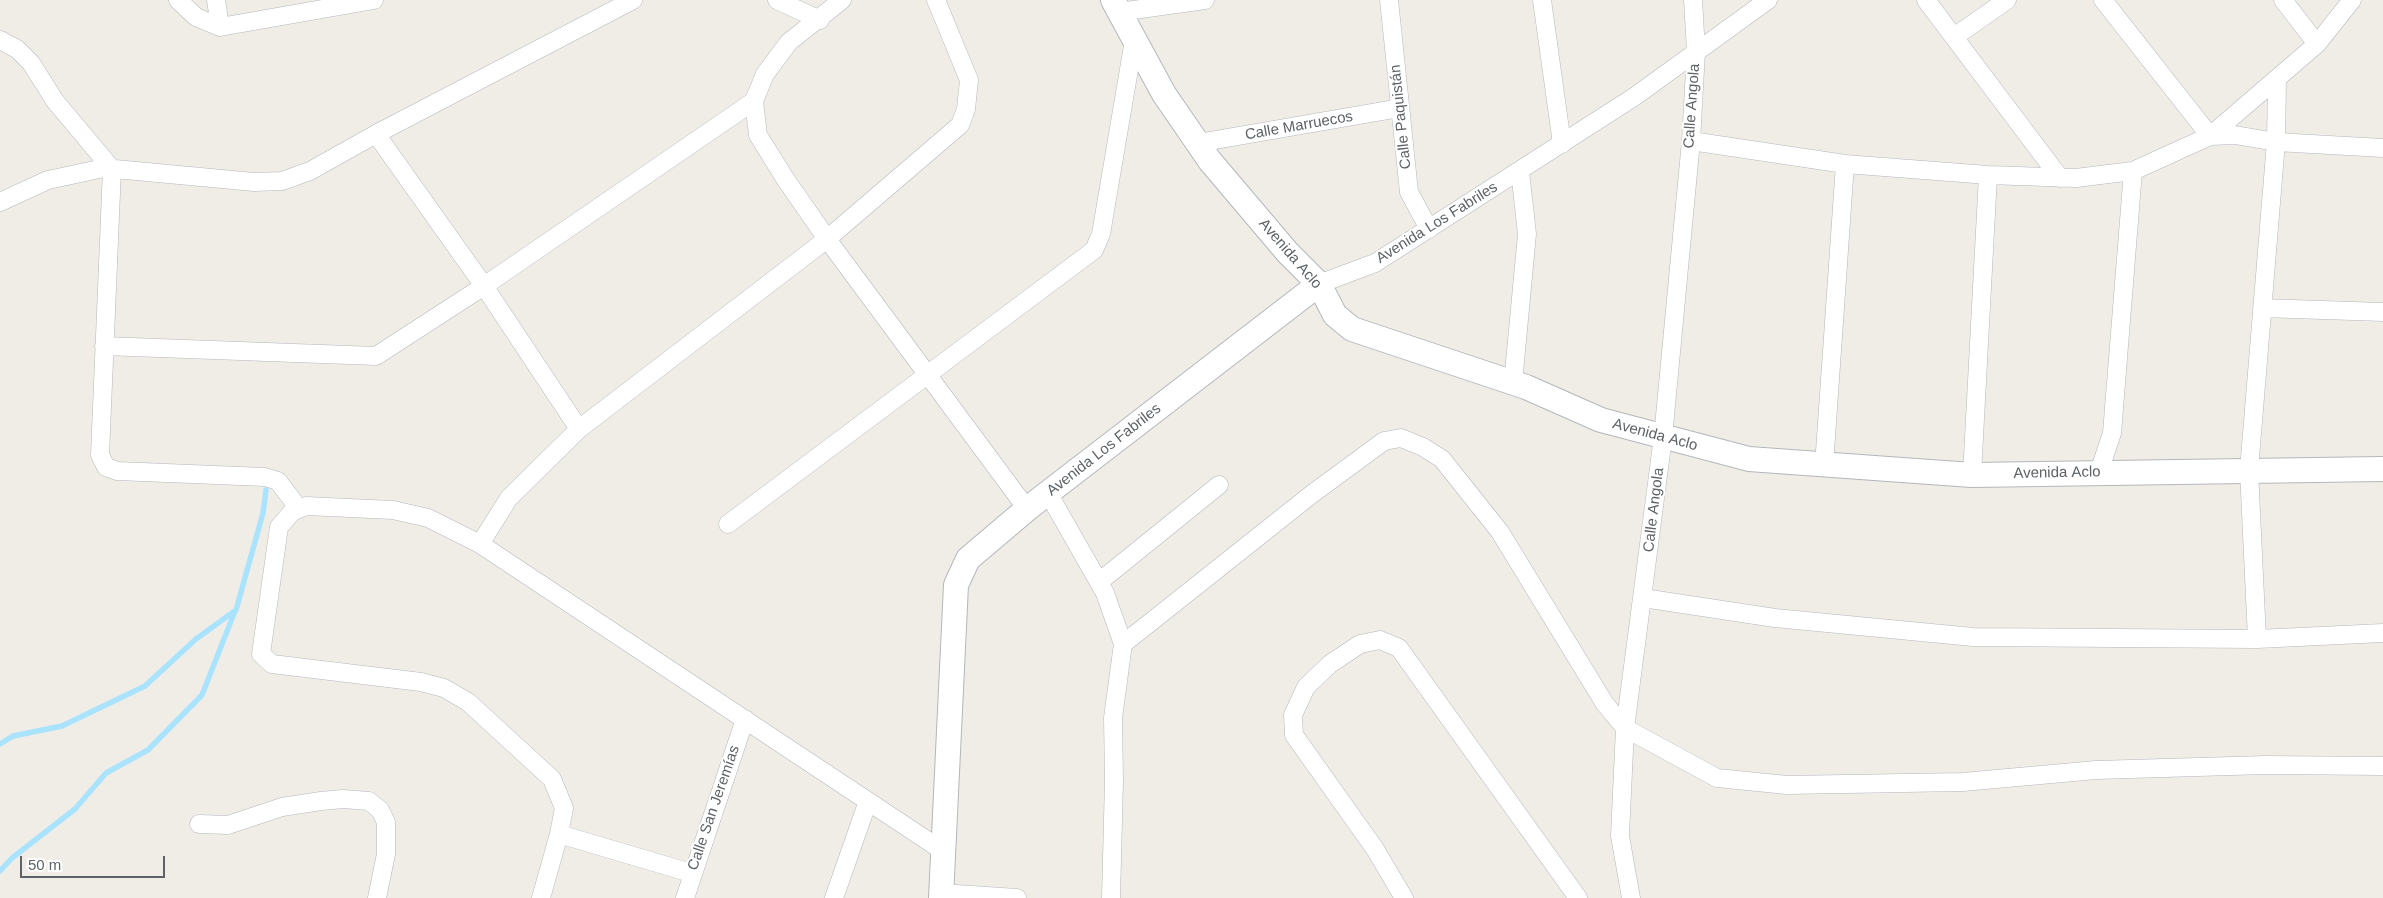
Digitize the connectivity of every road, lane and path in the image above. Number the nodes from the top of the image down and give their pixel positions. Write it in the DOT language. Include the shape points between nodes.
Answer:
graph roads {
  1 [pos="178,0"];
  2 [pos="216,0"];
  3 [pos="374,0"];
  4 [pos="633,0"];
  5 [pos="777,0"];
  6 [pos="842,0"];
  7 [pos="936,0"];
  8 [pos="1204,0"];
  9 [pos="1389,0"];
  10 [pos="1542,0"];
  11 [pos="1693,0"];
  12 [pos="1768,0"];
  13 [pos="1926,0"];
  14 [pos="2007,0"];
  15 [pos="2103,0"];
  16 [pos="2284,0"];
  17 [pos="2352,0"];
  18 [pos="1116,6"];
  19 [pos="820,20"];
  20 [pos="220,26"];
  21 [pos="1954,38"];
  22 [pos="0,40"];
  23 [pos="1134,40"];
  24 [pos="2317,44"];
  25 [pos="1696,51"];
  26 [pos="2277,79"];
  27 [pos="754,101"];
  28 [pos="1400,108"];
  29 [pos="725,121"];
  30 [pos="376,134"];
  31 [pos="758,135"];
  32 [pos="2210,136"];
  33 [pos="1691,141"];
  34 [pos="2276,142"];
  35 [pos="1198,143"];
  36 [pos="1562,144"];
  37 [pos="2383,148"];
  38 [pos="1845,164"];
  39 [pos="112,169"];
  40 [pos="1520,170"];
  41 [pos="2132,171"];
  42 [pos="1988,175"];
  43 [pos="2060,178"];
  44 [pos="0,202"];
  45 [pos="1429,229"];
  46 [pos="827,239"];
  47 [pos="1319,284"];
  48 [pos="484,286"];
  49 [pos="2262,308"];
  50 [pos="2383,312"];
  51 [pos="104,346"];
  52 [pos="928,375"];
  53 [pos="1513,383"];
  54 [pos="579,429"];
  55 [pos="1662,437"];
  56 [pos="1824,466"];
  57 [pos="2383,469"];
  58 [pos="2249,470"];
  59 [pos="2099,472"];
  60 [pos="1972,475"];
  61 [pos="1219,485"];
  62 [pos="1048,493"];
  63 [pos="1027,509"];
  64 [pos="299,510"];
  65 [pos="728,524"];
  66 [pos="480,544"];
  67 [pos="1099,582"];
  68 [pos="1643,598"];
  69 [pos="2383,633"];
  70 [pos="2257,639"];
  71 [pos="1123,644"];
  72 [pos="745,719"];
  73 [pos="1625,728"];
  74 [pos="2383,766"];
  75 [pos="868,801"];
  76 [pos="199,824"];
  77 [pos="559,834"];
  78 [pos="943,851"];
  79 [pos="691,873"];
  80 [pos="941,896"];
  81 [pos="377,898"];
  82 [pos="541,898"];
  83 [pos="685,898"];
  84 [pos="834,898"];
  85 [pos="1017,898"];
  86 [pos="1111,898"];
  87 [pos="1404,898"];
  88 [pos="1578,898"];
  89 [pos="1631,898"];
  1 -- 20 [label="street" via="196,17"];
  2 -- 20 [label="street"];
  3 -- 20 [label="street"];
  4 -- 30 [label="street"];
  5 -- 19 [label="street"];
  6 -- 19 [label="street"];
  7 -- 46 [label="street" via="969,80 966,109 960,125"];
  8 -- 18 [label="street"];
  9 -- 28 [label="street, Calle Paquistán"];
  10 -- 36 [label="street"];
  11 -- 25 [label="street, Calle Angola"];
  12 -- 25 [label="street, Avenida Los Fabriles"];
  13 -- 21 [label="street"];
  14 -- 21 [label="street"];
  15 -- 32 [label="street"];
  16 -- 24 [label="street"];
  17 -- 24 [label="street"];
  18 -- 23 [label="street, Avenida Aclo"];
  19 -- 27 [label="street" via="789,42 765,74"];
  21 -- 43 [label="street"];
  22 -- 39 [label="street" via="17,48 31,63 55,101"];
  23 -- 35 [label="street, Avenida Aclo" via="1164,94"];
  23 -- 52 [label="street" via="1101,234 1094,250"];
  24 -- 26 [label="street"];
  25 -- 33 [label="street, Calle Angola"];
  25 -- 36 [label="street, Avenida Los Fabriles"];
  26 -- 32 [label="street"];
  26 -- 34 [label="street"];
  27 -- 29 [label="street"];
  27 -- 31 [label="street"];
  28 -- 35 [label="street, Calle Marruecos"];
  28 -- 45 [label="street, Calle Paquistán" via="1409,192"];
  29 -- 31 [label="street" via="750,126"];
  29 -- 48 [label="street"];
  30 -- 39 [label="street" via="310,171 282,180 254,182"];
  30 -- 48 [label="street"];
  31 -- 46 [label="street"];
  32 -- 34 [label="street" via="2235,135"];
  32 -- 41 [label="street"];
  33 -- 38 [label="street"];
  33 -- 55 [label="street, Calle Angola"];
  34 -- 37 [label="street"];
  34 -- 49 [label="street"];
  35 -- 47 [label="street, Avenida Aclo" via="1210,162 1288,253"];
  36 -- 40 [label="street, Avenida Los Fabriles"];
  38 -- 42 [label="street"];
  38 -- 56 [label="street"];
  39 -- 44 [label="street" via="48,180"];
  39 -- 51 [label="street"];
  40 -- 45 [label="street, Avenida Los Fabriles"];
  40 -- 53 [label="street" via="1527,234"];
  41 -- 43 [label="street"];
  41 -- 59 [label="street" via="2112,433"];
  42 -- 43 [label="street"];
  42 -- 60 [label="street"];
  45 -- 47 [label="street, Avenida Los Fabriles" via="1375,263"];
  46 -- 52 [label="street"];
  46 -- 54 [label="street"];
  47 -- 53 [label="street, Avenida Aclo" via="1336,315 1352,329"];
  47 -- 62 [label="street, Avenida Los Fabriles"];
  48 -- 51 [label="street" via="376,356"];
  48 -- 54 [label="street"];
  49 -- 50 [label="street"];
  49 -- 58 [label="street"];
  51 -- 64 [label="street" via="100,455 106,468 265,478 278,481"];
  52 -- 63 [label="street"];
  52 -- 65 [label="street"];
  53 -- 55 [label="street, Avenida Aclo" via="1600,420"];
  54 -- 66 [label="street" via="509,498"];
  55 -- 56 [label="street, Avenida Aclo" via="1750,459"];
  55 -- 68 [label="street, Calle Angola"];
  56 -- 60 [label="street, Avenida Aclo"];
  57 -- 58 [label="street, Avenida Aclo"];
  58 -- 59 [label="street, Avenida Aclo"];
  58 -- 70 [label="street"];
  59 -- 60 [label="street, Avenida Aclo"];
  61 -- 67 [label="street"];
  62 -- 63 [label="street, Avenida Los Fabriles"];
  62 -- 67 [label="street"];
  63 -- 78 [label="street, Avenida Los Fabriles" via="968,559 956,585"];
  64 -- 66 [label="street" via="306,506 393,510 428,518"];
  64 -- 77 [label="street" via="292,512 279,527 261,654 272,664 421,682 444,688 468,702 552,778 564,808"];
  66 -- 72 [label="street"];
  67 -- 71 [label="street" via="1106,593"];
  68 -- 70 [label="street" via="1775,618 1973,636"];
  68 -- 73 [label="street, Calle Angola"];
  69 -- 70 [label="street"];
  71 -- 73 [label="street" via="1312,494 1384,441 1401,438 1442,459 1500,532 1606,704"];
  71 -- 86 [label="street" via="1113,718"];
  72 -- 75 [label="street"];
  72 -- 79 [label="street, Calle San Jeremías"];
  73 -- 74 [label="street" via="1717,778 1787,785 1963,782 2096,770 2266,765"];
  73 -- 89 [label="street, Calle Angola" via="1620,836"];
  75 -- 78 [label="street"];
  75 -- 84 [label="street"];
  76 -- 81 [label="street" via="228,825 282,807 321,801 369,801 380,810 386,822 386,854"];
  77 -- 79 [label="street"];
  77 -- 82 [label="street"];
  78 -- 80 [label="street"];
  79 -- 83 [label="street, Calle San Jeremías"];
  80 -- 85 [label="street"];
  87 -- 88 [label="street" via="1375,848 1294,735 1293,715 1306,687 1330,664 1360,644 1380,640 1399,648"];
}
